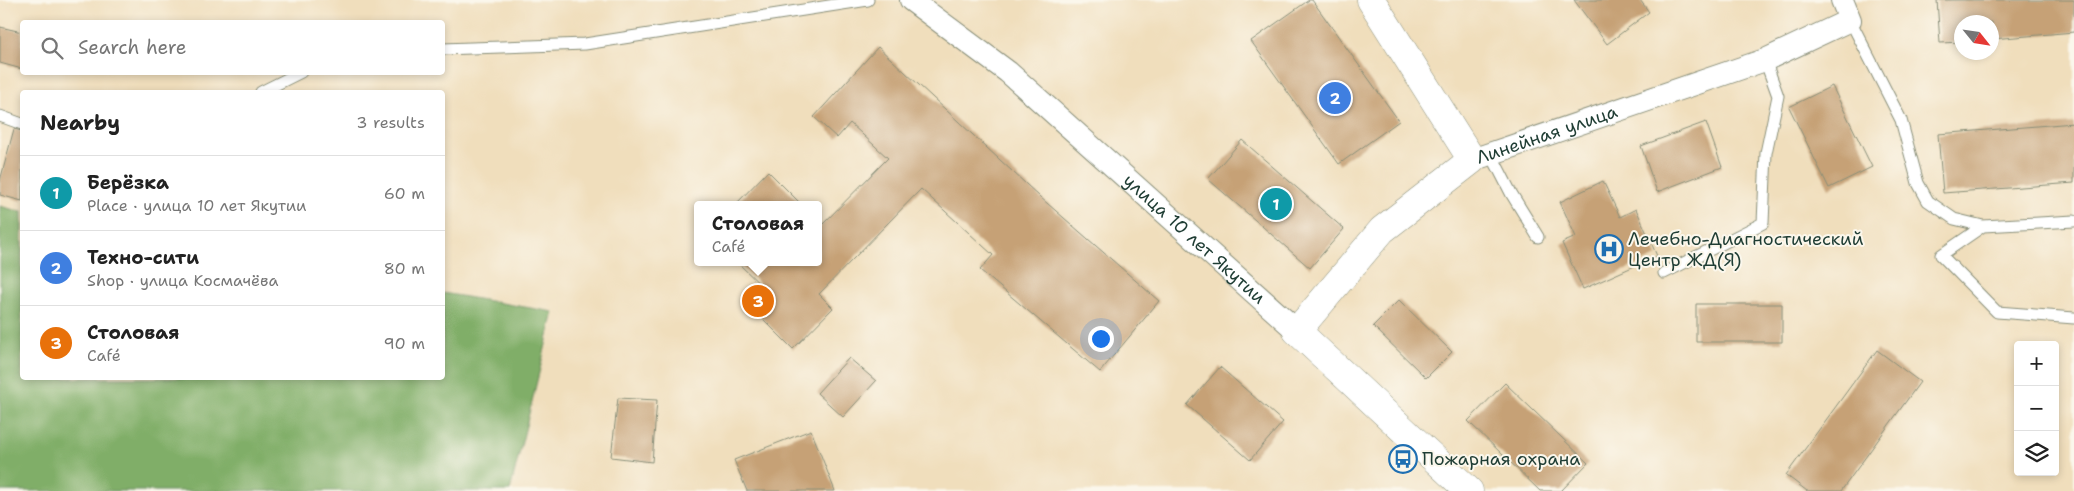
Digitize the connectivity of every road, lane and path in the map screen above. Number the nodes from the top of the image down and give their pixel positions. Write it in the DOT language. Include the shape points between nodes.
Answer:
graph roads {
  1 [pos="868,0"];
  2 [pos="911,0"];
  3 [pos="1371,0"];
  4 [pos="1846,10"];
  5 [pos="445,49"];
  6 [pos="1765,60"];
  7 [pos="294,75"];
  8 [pos="265,90"];
  9 [pos="0,116"];
  10 [pos="20,123"];
  11 [pos="1482,157"];
  12 [pos="2074,221"];
  13 [pos="1983,226"];
  14 [pos="1538,237"];
  15 [pos="1664,273"];
  16 [pos="2074,318"];
  17 [pos="1297,331"];
  18 [pos="1468,491"];
  1 -- 5 [label="lane" via="585,44"];
  2 -- 17 [label="street, улица 10 лет Якутии" via="1008,72"];
  3 -- 11 [label="main road"];
  4 -- 6 [label="street, Линейная улица"];
  4 -- 13 [label="lane" via="1901,120 1918,183 1928,201 1954,219"];
  6 -- 11 [label="street, Линейная улица"];
  6 -- 15 [label="lane" via="1778,96 1766,153 1763,223"];
  7 -- 8 [label="lane"];
  9 -- 10 [label="lane"];
  11 -- 14 [label="lane" via="1511,193"];
  11 -- 17 [label="main road, Линейная улица" via="1382,230"];
  12 -- 13 [label="lane"];
  13 -- 16 [label="lane" via="1942,255 1997,312"];
  17 -- 18 [label="main road, улица 10 лет Якутии"];
}
